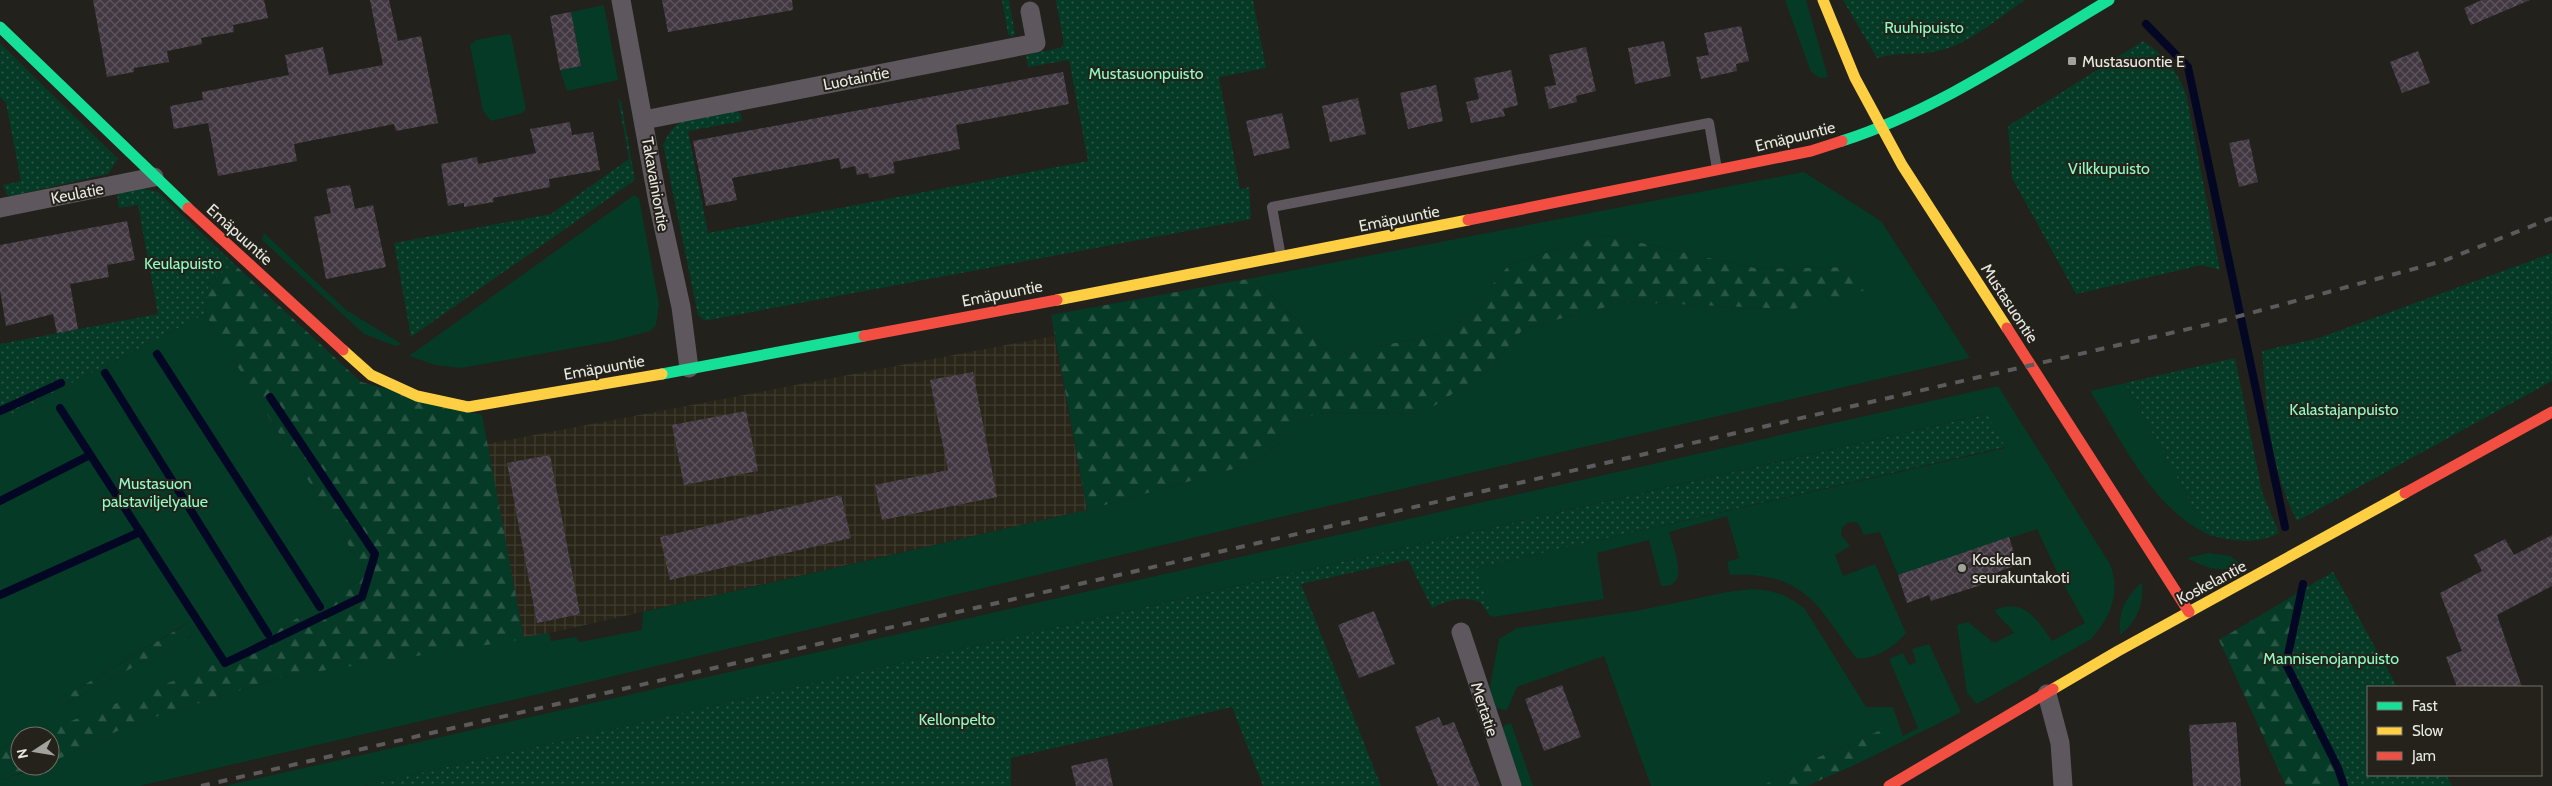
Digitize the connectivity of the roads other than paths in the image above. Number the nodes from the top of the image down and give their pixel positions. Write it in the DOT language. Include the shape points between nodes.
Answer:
graph roads {
  1 [pos="621,0"];
  2 [pos="1823,0"];
  3 [pos="2109,0"];
  4 [pos="1030,11"];
  5 [pos="0,27"];
  6 [pos="644,120"];
  7 [pos="1882,128"];
  8 [pos="1718,170"];
  9 [pos="154,177"];
  10 [pos="0,208"];
  11 [pos="1281,258"];
  12 [pos="689,368"];
  13 [pos="2552,412"];
  14 [pos="2189,612"];
  15 [pos="1461,632"];
  16 [pos="2048,694"];
  17 [pos="1512,786"];
  18 [pos="1889,786"];
  19 [pos="2063,786"];
  1 -- 6 [label="street, Takavainiontie"];
  2 -- 7 [label="street, Mustasuontie" via="1855,78"];
  3 -- 7 [label="street, Emäpuuntie" via="1958,89"];
  4 -- 6 [label="street, Luotaintie" via="1036,43"];
  5 -- 9 [label="street, Emäpuuntie"];
  6 -- 12 [label="street, Takavainiontie" via="681,307"];
  7 -- 8 [label="street, Emäpuuntie" via="1811,151"];
  7 -- 14 [label="street, Mustasuontie"];
  8 -- 11 [label="street, Emäpuuntie"];
  8 -- 11 [label="lane" via="1709,123 1272,207"];
  9 -- 10 [label="street, Keulatie"];
  9 -- 12 [label="street, Emäpuuntie" via="371,375 417,396 468,406"];
  11 -- 12 [label="street, Emäpuuntie"];
  13 -- 14 [label="street, Koskelantie"];
  14 -- 16 [label="street, Koskelantie"];
  15 -- 17 [label="street, Mertatie"];
  16 -- 18 [label="street, Koskelantie"];
  16 -- 19 [label="street" via="2060,743"];
}
